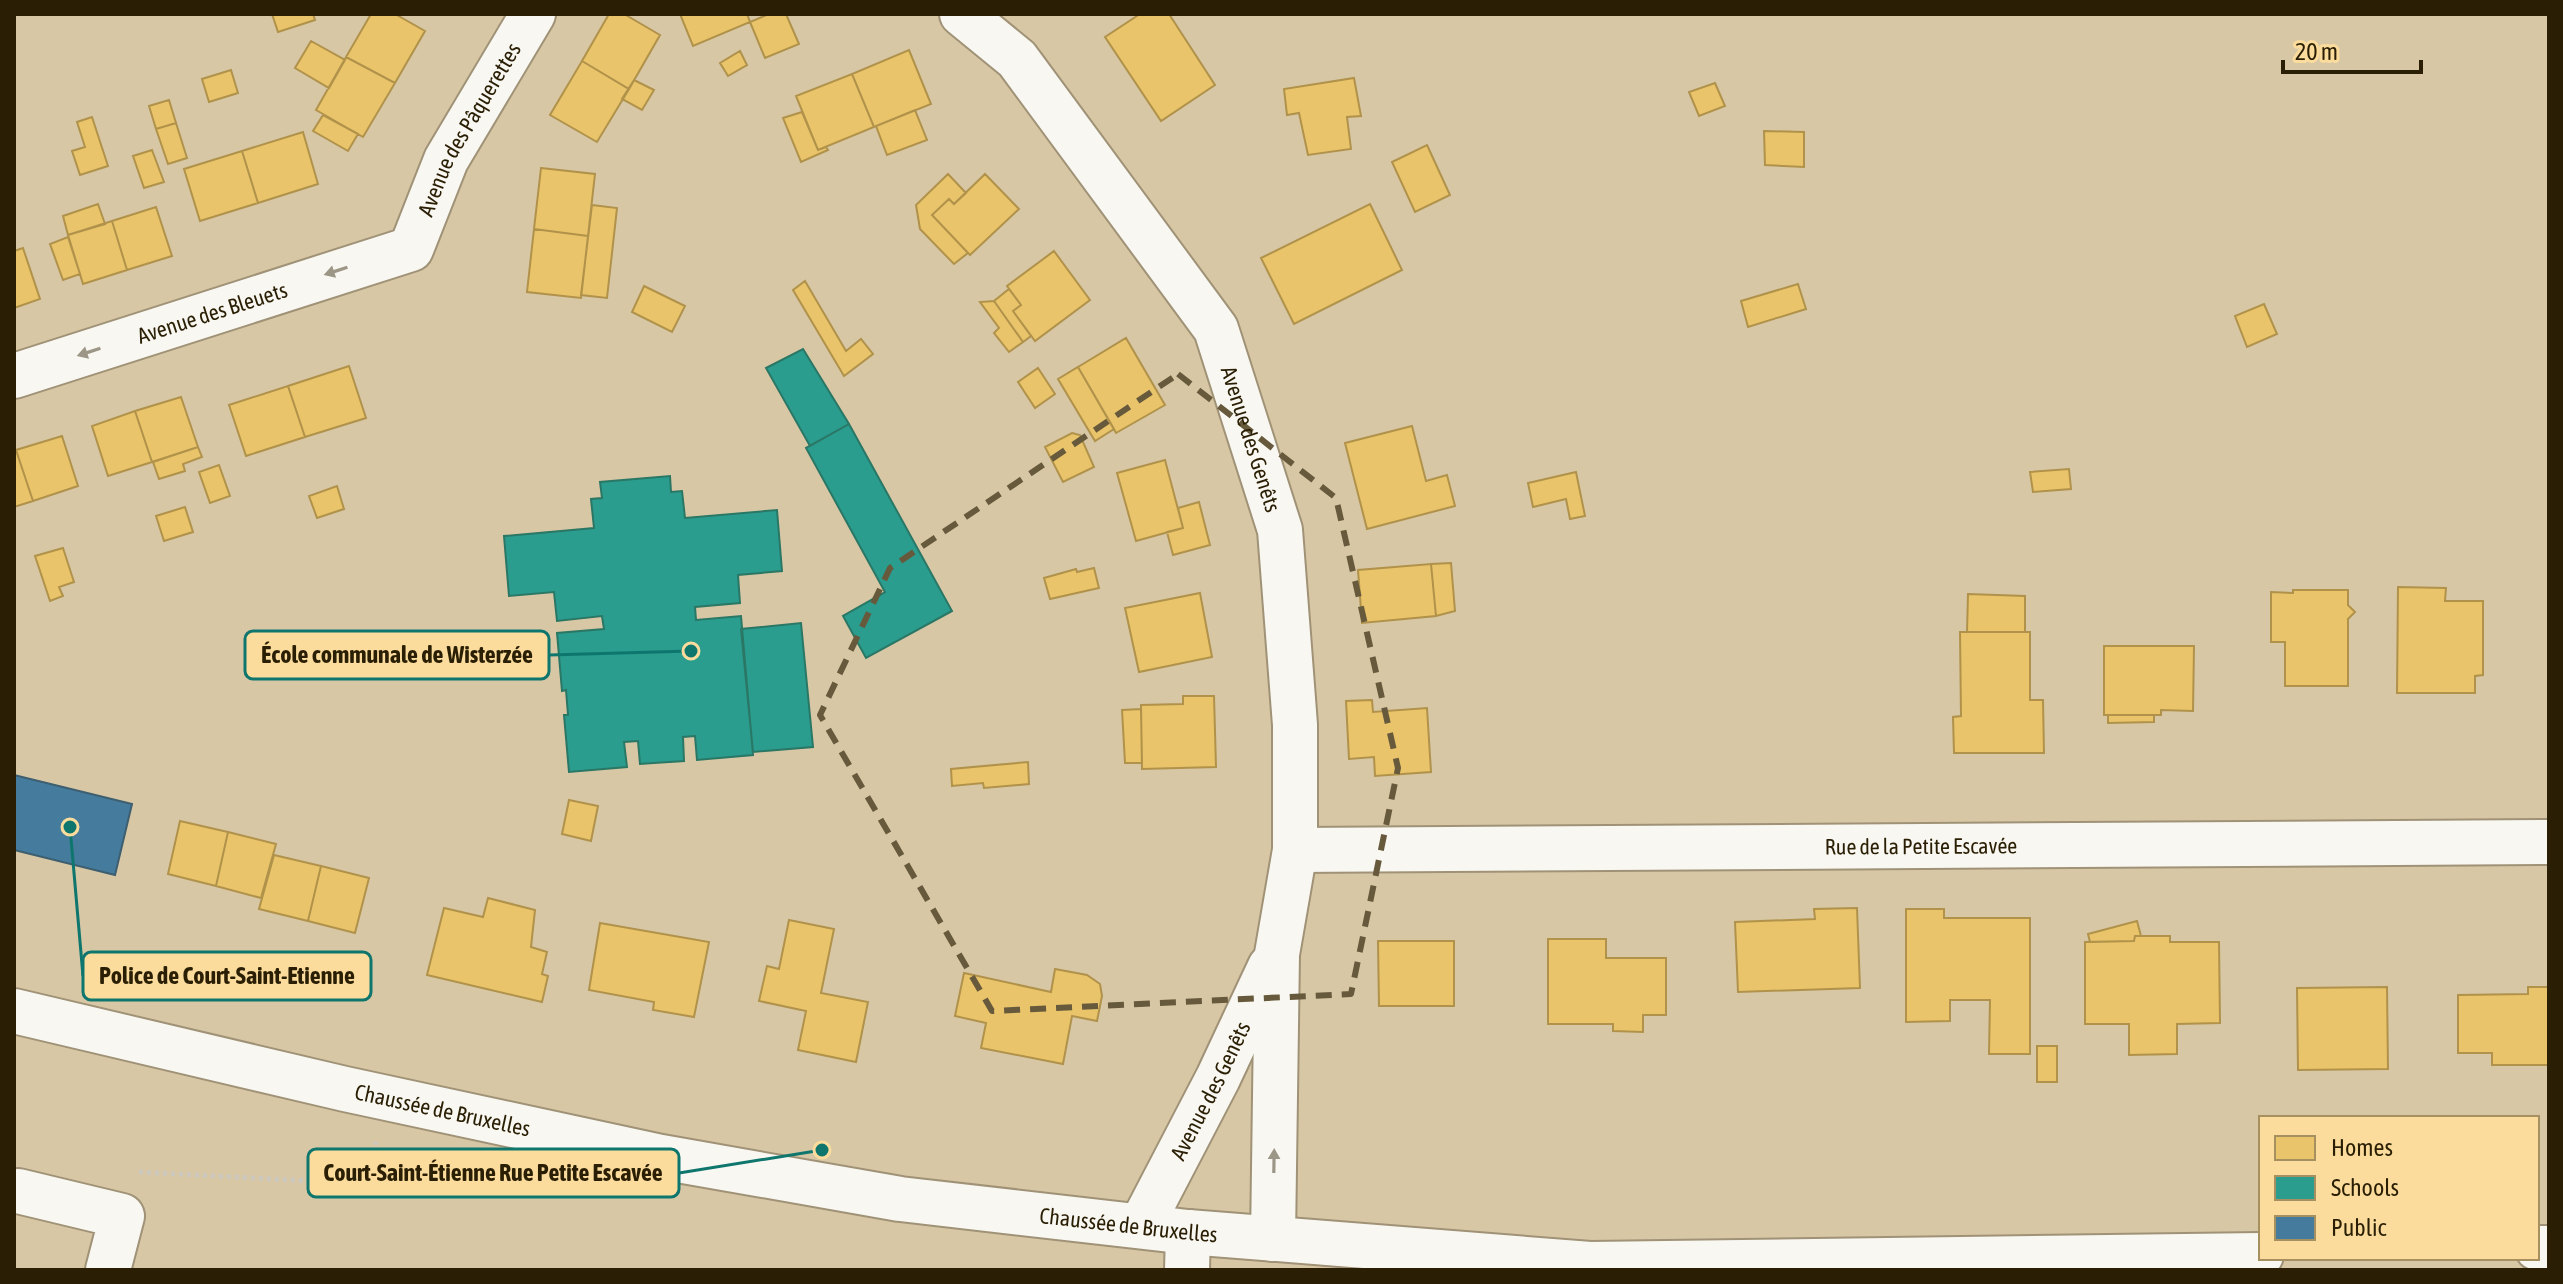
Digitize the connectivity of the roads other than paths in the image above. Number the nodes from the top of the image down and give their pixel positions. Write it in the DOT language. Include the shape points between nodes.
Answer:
graph roads {
  1 [pos="533,14"];
  2 [pos="962,14"];
  3 [pos="411,249"];
  4 [pos="14,376"];
  5 [pos="2549,842"];
  6 [pos="1295,850"];
  7 [pos="1277,954"];
  8 [pos="14,1011"];
  9 [pos="18,1191"];
  10 [pos="1141,1226"];
  11 [pos="1188,1251"];
  12 [pos="1289,1251"];
  13 [pos="2259,1255"];
  14 [pos="108,1270"];
  1 -- 3 [label="street, Avenue des Pâquerettes" via="446,160"];
  2 -- 6 [label="street, Avenue des Genêts" via="1017,59 1216,329 1280,530 1295,725"];
  3 -- 4 [label="street, Avenue des Bleuets, one-way"];
  5 -- 6 [label="street, Rue de la Petite Escavée"];
  6 -- 7 [label="street, Avenue des Genêts"];
  7 -- 10 [label="street, Avenue des Genêts"];
  12 -- 7 [label="street, Avenue des Genêts, one-way"];
  8 -- 10 [label="street, Chaussée de Bruxelles" via="661,1157 900,1199"];
  9 -- 14 [label="street" via="122,1216"];
  10 -- 11 [label="street, Chaussée de Bruxelles"];
  11 -- 12 [label="street, Chaussée de Bruxelles"];
  12 -- 13 [label="street, Chaussée de Bruxelles" via="1590,1264"];
}
